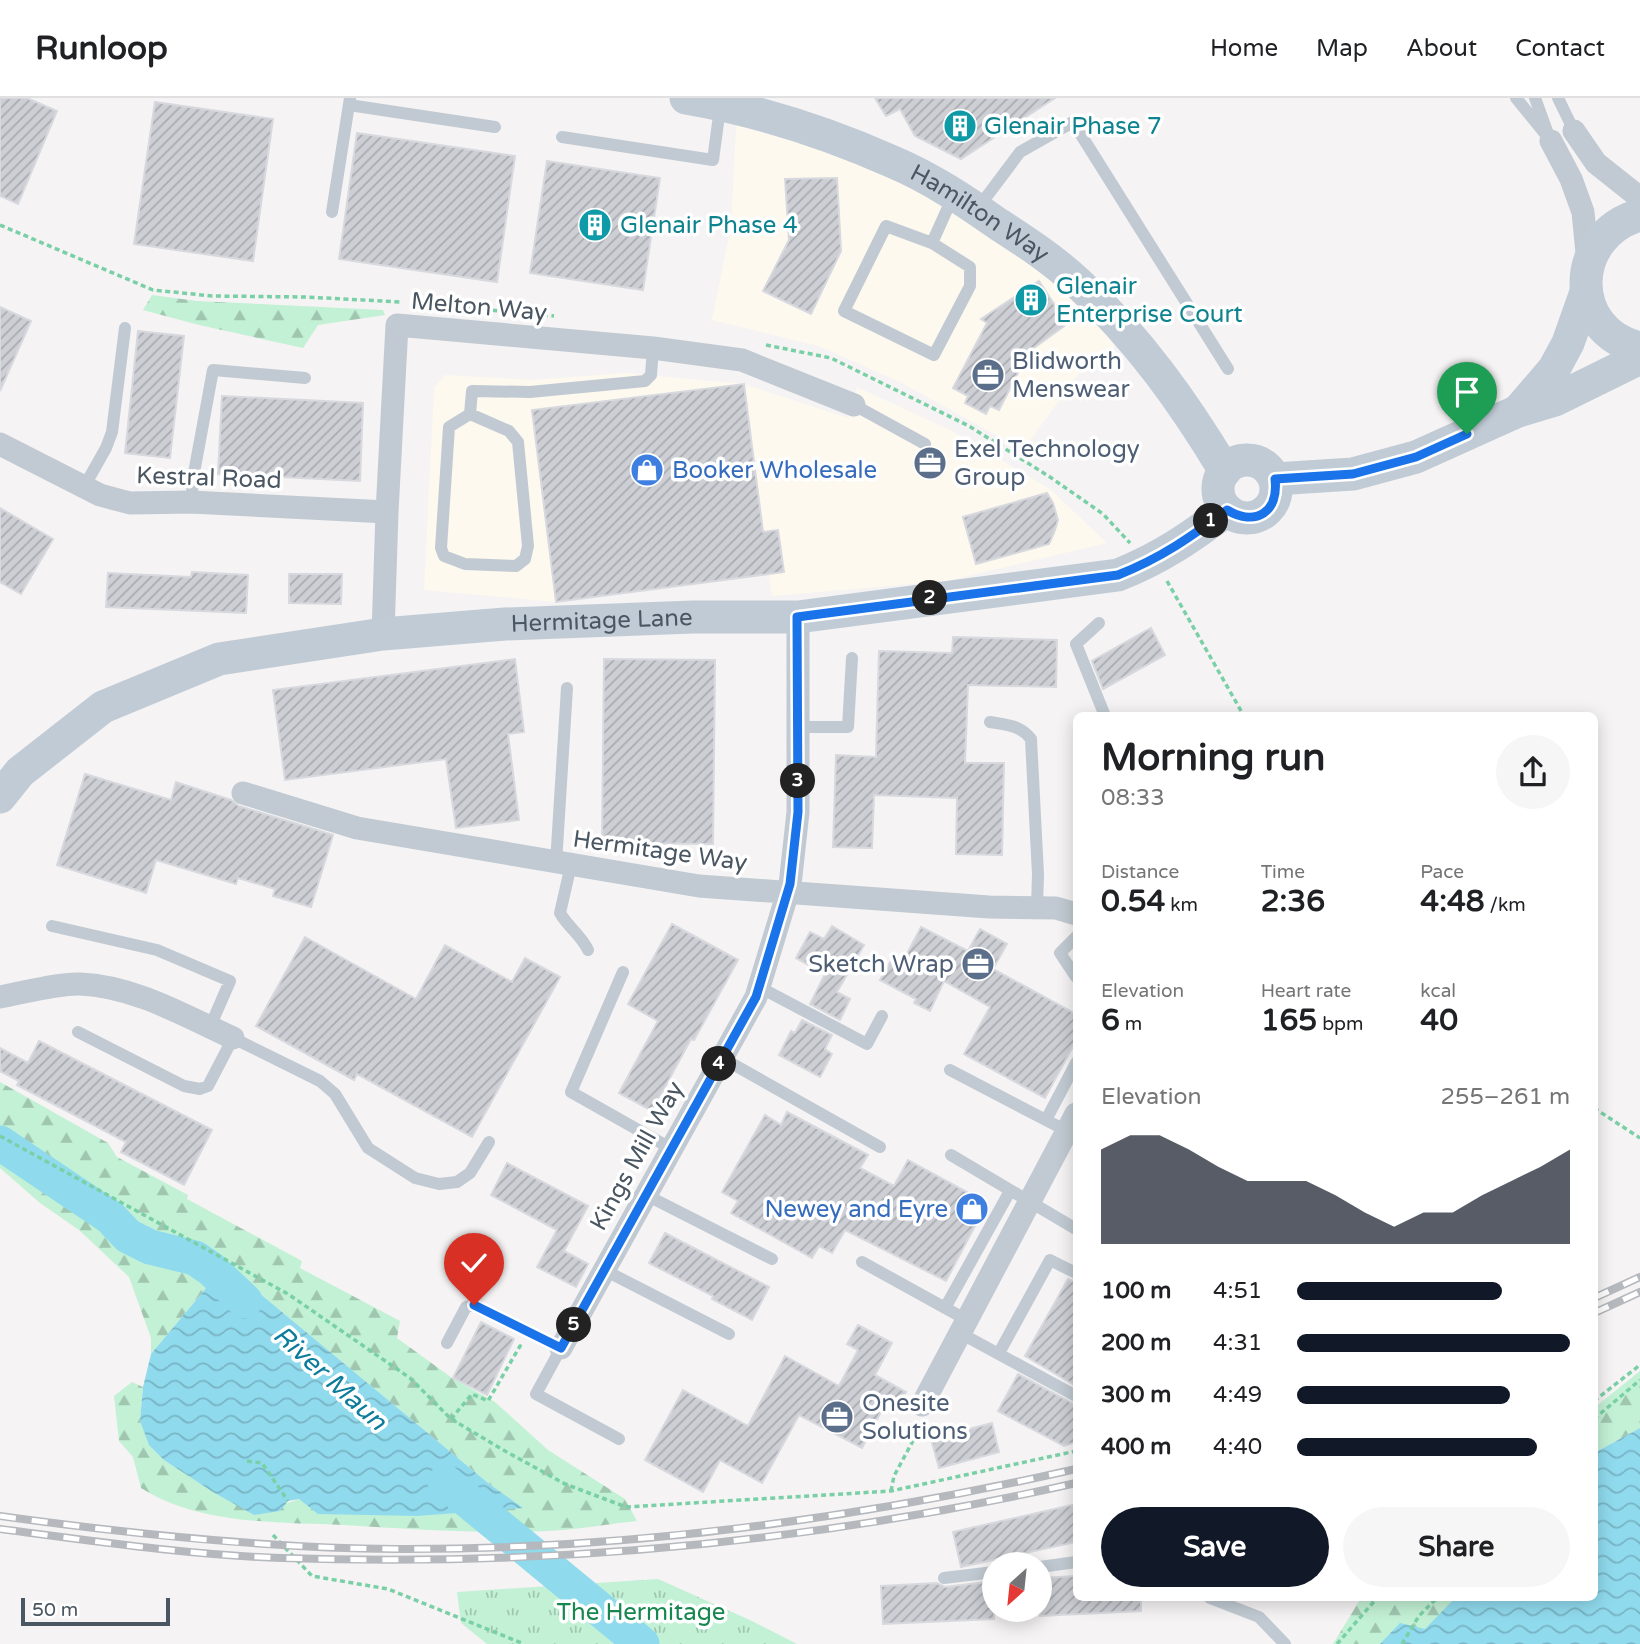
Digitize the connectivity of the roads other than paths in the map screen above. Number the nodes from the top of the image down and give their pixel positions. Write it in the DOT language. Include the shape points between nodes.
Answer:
graph roads {
  1 [pos="686,98"];
  2 [pos="1517,98"];
  3 [pos="1535,98"];
  4 [pos="1558,98"];
  5 [pos="350,102"];
  6 [pos="720,104"];
  7 [pos="495,127"];
  8 [pos="1574,131"];
  9 [pos="562,137"];
  10 [pos="1551,141"];
  11 [pos="1640,198"];
  12 [pos="966,202"];
  13 [pos="332,212"];
  14 [pos="1640,215"];
  15 [pos="932,243"];
  16 [pos="1587,278"];
  17 [pos="125,328"];
  18 [pos="653,348"];
  19 [pos="1640,348"];
  20 [pos="1640,358"];
  21 [pos="1228,369"];
  22 [pos="305,377"];
  23 [pos="854,405"];
  24 [pos="1518,411"];
  25 [pos="470,414"];
  26 [pos="0,444"];
  27 [pos="925,444"];
  28 [pos="1225,471"];
  29 [pos="1275,479"];
  30 [pos="84,487"];
  31 [pos="191,502"];
  32 [pos="1227,510"];
  33 [pos="387,512"];
  34 [pos="797,617"];
  35 [pos="1099,623"];
  36 [pos="383,634"];
  37 [pos="852,658"];
  38 [pos="567,688"];
  39 [pos="1103,712"];
  40 [pos="990,722"];
  41 [pos="798,727"];
  42 [pos="243,793"];
  43 [pos="0,797"];
  44 [pos="563,864"];
  45 [pos="787,892"];
  46 [pos="1037,907"];
  47 [pos="1073,913"];
  48 [pos="52,926"];
  49 [pos="1073,940"];
  50 [pos="589,950"];
  51 [pos="623,972"];
  52 [pos="1073,972"];
  53 [pos="759,987"];
  54 [pos="0,997"];
  55 [pos="882,1016"];
  56 [pos="210,1027"];
  57 [pos="78,1032"];
  58 [pos="233,1038"];
  59 [pos="723,1058"];
  60 [pos="1073,1069"];
  61 [pos="950,1070"];
  62 [pos="1046,1120"];
  63 [pos="1071,1131"];
  64 [pos="489,1142"];
  65 [pos="880,1147"];
  66 [pos="671,1149"];
  67 [pos="951,1155"];
  68 [pos="646,1195"];
  69 [pos="1019,1197"];
  70 [pos="1073,1227"];
  71 [pos="772,1259"];
  72 [pos="862,1262"];
  73 [pos="604,1270"];
  74 [pos="1073,1272"];
  75 [pos="945,1308"];
  76 [pos="964,1326"];
  77 [pos="729,1334"];
  78 [pos="447,1343"];
  79 [pos="999,1353"];
  80 [pos="556,1355"];
  81 [pos="1073,1394"];
  82 [pos="922,1405"];
  83 [pos="619,1439"];
  84 [pos="1073,1562"];
  85 [pos="1052,1565"];
  86 [pos="982,1573"];
  87 [pos="944,1578"];
  88 [pos="1218,1601"];
  89 [pos="1285,1644"];
  1 -- 6 [label="street, Hamilton Way"];
  2 -- 10 [label="lane"];
  3 -- 10 [label="lane"];
  4 -- 8 [label="lane"];
  5 -- 7 [label="lane"];
  5 -- 13 [label="lane"];
  6 -- 9 [label="lane" via="713,160"];
  6 -- 12 [label="street, Hamilton Way" via="835,138 895,162"];
  8 -- 11 [label="street" via="1596,163"];
  10 -- 16 [label="street" via="1583,212"];
  12 -- 15 [label="lane"];
  12 -- 21 [label="lane" via="1020,152 1073,122"];
  12 -- 28 [label="street, Hamilton Way" via="1078,283 1117,322 1178,398"];
  14 -- 16 [label="street" via="1613,227 1598,243"];
  15 -- 15 [label="lane" via="970,267 970,286 934,355 844,311 886,226"];
  16 -- 19 [label="street" via="1590,307 1607,331"];
  16 -- 24 [label="street" via="1568,343 1554,369"];
  17 -- 30 [label="lane" via="112,432"];
  18 -- 23 [label="street, Melton Way" via="742,360"];
  18 -- 25 [label="lane" via="651,375 645,381 530,392 472,391"];
  18 -- 33 [label="street, Melton Way" via="397,325"];
  20 -- 24 [label="street" via="1555,400"];
  22 -- 31 [label="lane" via="213,370"];
  23 -- 27 [label="lane"];
  24 -- 29 [label="street" via="1416,457 1353,474"];
  25 -- 25 [label="lane" via="509,431 518,442 528,546 525,559 516,566 465,564 444,556 441,548 449,427"];
  26 -- 30 [label="street, Kestral Road"];
  28 -- 29 [label="street" via="1240,460 1252,460 1269,468"];
  28 -- 32 [label="street" via="1218,494"];
  29 -- 32 [label="street" via="1275,499 1261,515 1238,517"];
  30 -- 31 [label="street, Kestral Road" via="130,503"];
  31 -- 33 [label="street, Kestral Road"];
  32 -- 34 [label="street, Hermitage Lane" via="1182,544 1118,575"];
  33 -- 36 [label="street, Melton Way"];
  34 -- 36 [label="street, Hermitage Lane" via="505,624"];
  34 -- 41 [label="street, Kings Mill Way"];
  35 -- 39 [label="lane" via="1076,644"];
  36 -- 43 [label="street, Hermitage Lane" via="219,659 103,707 20,772"];
  37 -- 41 [label="lane" via="848,727"];
  38 -- 44 [label="lane"];
  40 -- 46 [label="lane" via="1016,726 1031,739"];
  41 -- 45 [label="street, Kings Mill Way" via="798,812"];
  42 -- 44 [label="street, Hermitage Way" via="357,828"];
  44 -- 45 [label="street, Hermitage Way" via="699,886"];
  44 -- 50 [label="lane" via="560,913"];
  45 -- 46 [label="street, Hermitage Way"];
  45 -- 53 [label="street, Kings Mill Way"];
  46 -- 47 [label="street, Hermitage Way"];
  48 -- 56 [label="lane" via="157,950 230,981"];
  49 -- 52 [label="lane" via="1060,953"];
  51 -- 66 [label="lane" via="571,1092"];
  53 -- 55 [label="lane" via="867,1045"];
  53 -- 59 [label="street, Kings Mill Way"];
  54 -- 56 [label="street" via="79,984 116,989"];
  56 -- 58 [label="street"];
  57 -- 58 [label="lane" via="184,1086 200,1089 208,1086"];
  58 -- 64 [label="lane" via="320,1081 335,1094 368,1148 415,1178 439,1184 457,1182 470,1173"];
  59 -- 65 [label="lane"];
  59 -- 66 [label="street, Kings Mill Way"];
  60 -- 62 [label="lane"];
  61 -- 62 [label="lane"];
  62 -- 63 [label="lane"];
  63 -- 69 [label="street"];
  66 -- 68 [label="street, Kings Mill Way"];
  67 -- 69 [label="lane"];
  68 -- 71 [label="lane"];
  68 -- 73 [label="street, Kings Mill Way"];
  69 -- 70 [label="lane"];
  69 -- 75 [label="lane"];
  69 -- 76 [label="street"];
  72 -- 75 [label="lane"];
  73 -- 77 [label="lane"];
  73 -- 80 [label="street, Kings Mill Way"];
  74 -- 79 [label="lane" via="1050,1260"];
  75 -- 76 [label="lane"];
  76 -- 79 [label="lane"];
  76 -- 82 [label="street"];
  78 -- 80 [label="lane" via="466,1307 474,1305"];
  79 -- 81 [label="lane"];
  80 -- 83 [label="lane" via="536,1394"];
  84 -- 85 [label="lane"];
  86 -- 87 [label="lane"];
  88 -- 89 [label="lane" via="1259,1617"];
}
